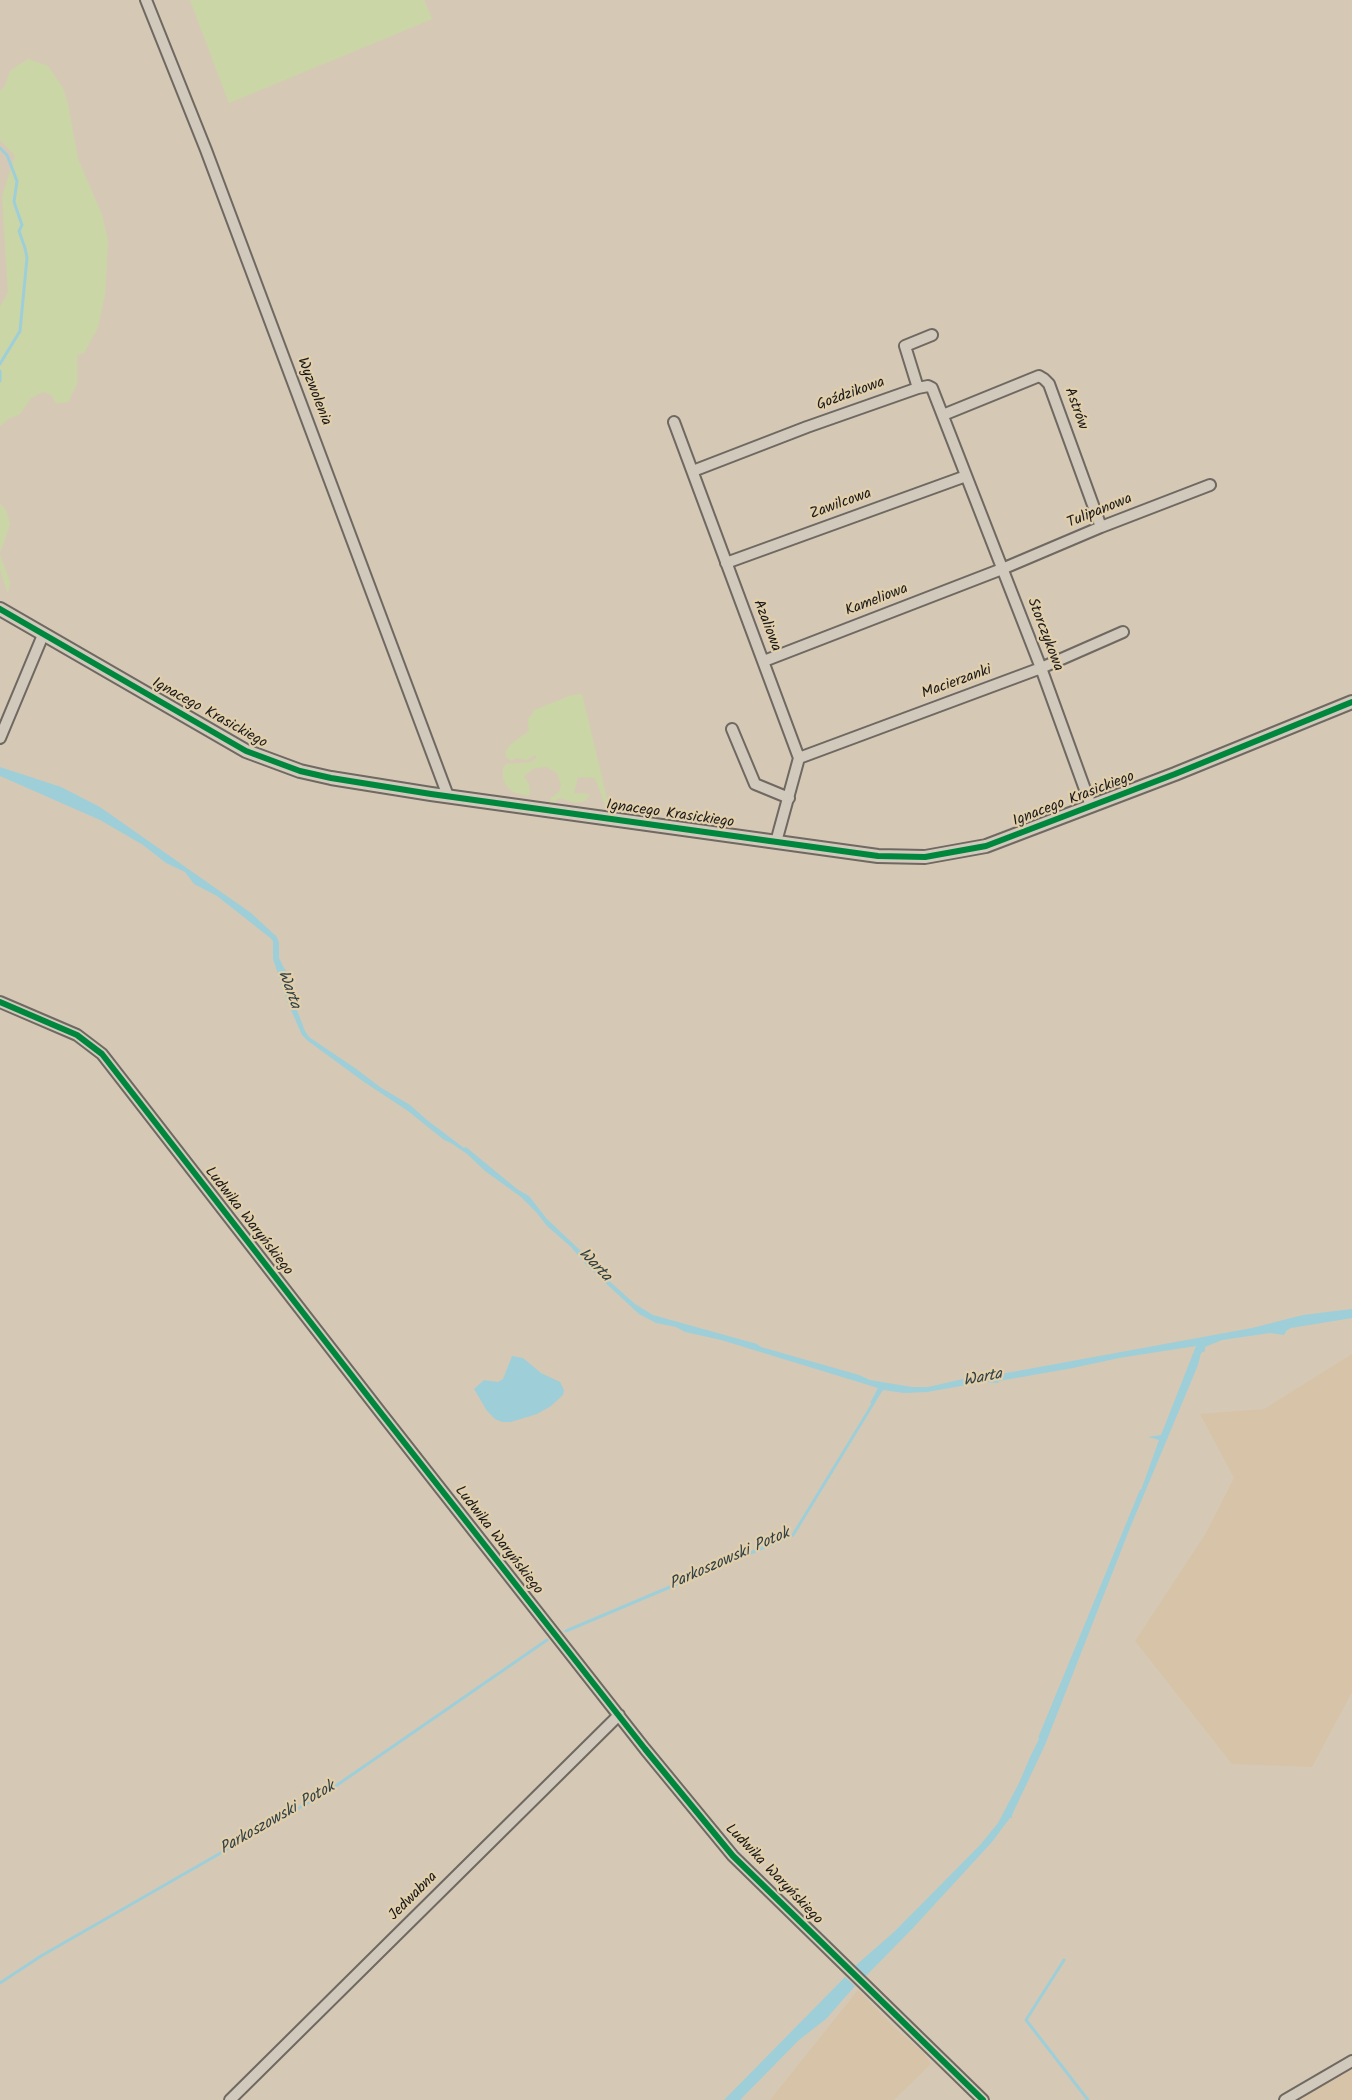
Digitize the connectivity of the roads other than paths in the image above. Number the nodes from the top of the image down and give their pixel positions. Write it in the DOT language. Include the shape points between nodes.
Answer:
graph roads {
  1 [pos="146,0"];
  2 [pos="932,335"];
  3 [pos="918,388"];
  4 [pos="943,415"];
  5 [pos="674,422"];
  6 [pos="693,471"];
  7 [pos="966,476"];
  8 [pos="1210,485"];
  9 [pos="1101,527"];
  10 [pos="726,562"];
  11 [pos="1002,569"];
  12 [pos="0,609"];
  13 [pos="1123,632"];
  14 [pos="43,635"];
  15 [pos="764,661"];
  16 [pos="1041,668"];
  17 [pos="1352,702"];
  18 [pos="732,729"];
  19 [pos="0,738"];
  20 [pos="799,758"];
  21 [pos="448,796"];
  22 [pos="789,798"];
  23 [pos="1091,806"];
  24 [pos="776,842"];
  25 [pos="0,1002"];
  26 [pos="619,1715"];
  27 [pos="1352,2060"];
  28 [pos="230,2100"];
  29 [pos="983,2100"];
  30 [pos="1285,2100"];
  1 -- 21 [label="street, Wyzwolenia" via="206,150"];
  2 -- 3 [label="street" via="905,346"];
  3 -- 4 [label="street" via="928,386 933,389"];
  3 -- 6 [label="street, Goździkowa"];
  4 -- 7 [label="street"];
  4 -- 9 [label="street, Astrów" via="1039,376 1044,379 1049,384"];
  5 -- 6 [label="street, Azaliowa"];
  6 -- 10 [label="street, Azaliowa"];
  7 -- 10 [label="street, Zawilcowa"];
  7 -- 11 [label="street, Storczykowa"];
  8 -- 9 [label="street, Tulipanowa"];
  9 -- 11 [label="street, Tulipanowa"];
  10 -- 15 [label="street, Azaliowa"];
  11 -- 15 [label="street, Kameliowa"];
  11 -- 16 [label="street, Storczykowa"];
  12 -- 14 [label="street, Ignacego Krasickiego"];
  13 -- 16 [label="street, Macierzanki"];
  14 -- 19 [label="street"];
  14 -- 21 [label="street, Ignacego Krasickiego" via="263,758 331,778"];
  15 -- 20 [label="street, Azaliowa"];
  16 -- 20 [label="street, Macierzanki"];
  16 -- 23 [label="street, Storczykowa"];
  17 -- 23 [label="street, Ignacego Krasickiego"];
  18 -- 22 [label="street" via="755,784"];
  20 -- 22 [label="street"];
  21 -- 24 [label="street, Ignacego Krasickiego"];
  22 -- 24 [label="street"];
  23 -- 24 [label="street, Ignacego Krasickiego" via="986,846 925,857 878,856"];
  25 -- 26 [label="street, Ludwika Waryńskiego" via="77,1036 107,1059"];
  26 -- 28 [label="street, Jedwabna"];
  26 -- 29 [label="street, Ludwika Waryńskiego" via="733,1856"];
  27 -- 30 [label="street"];
}
